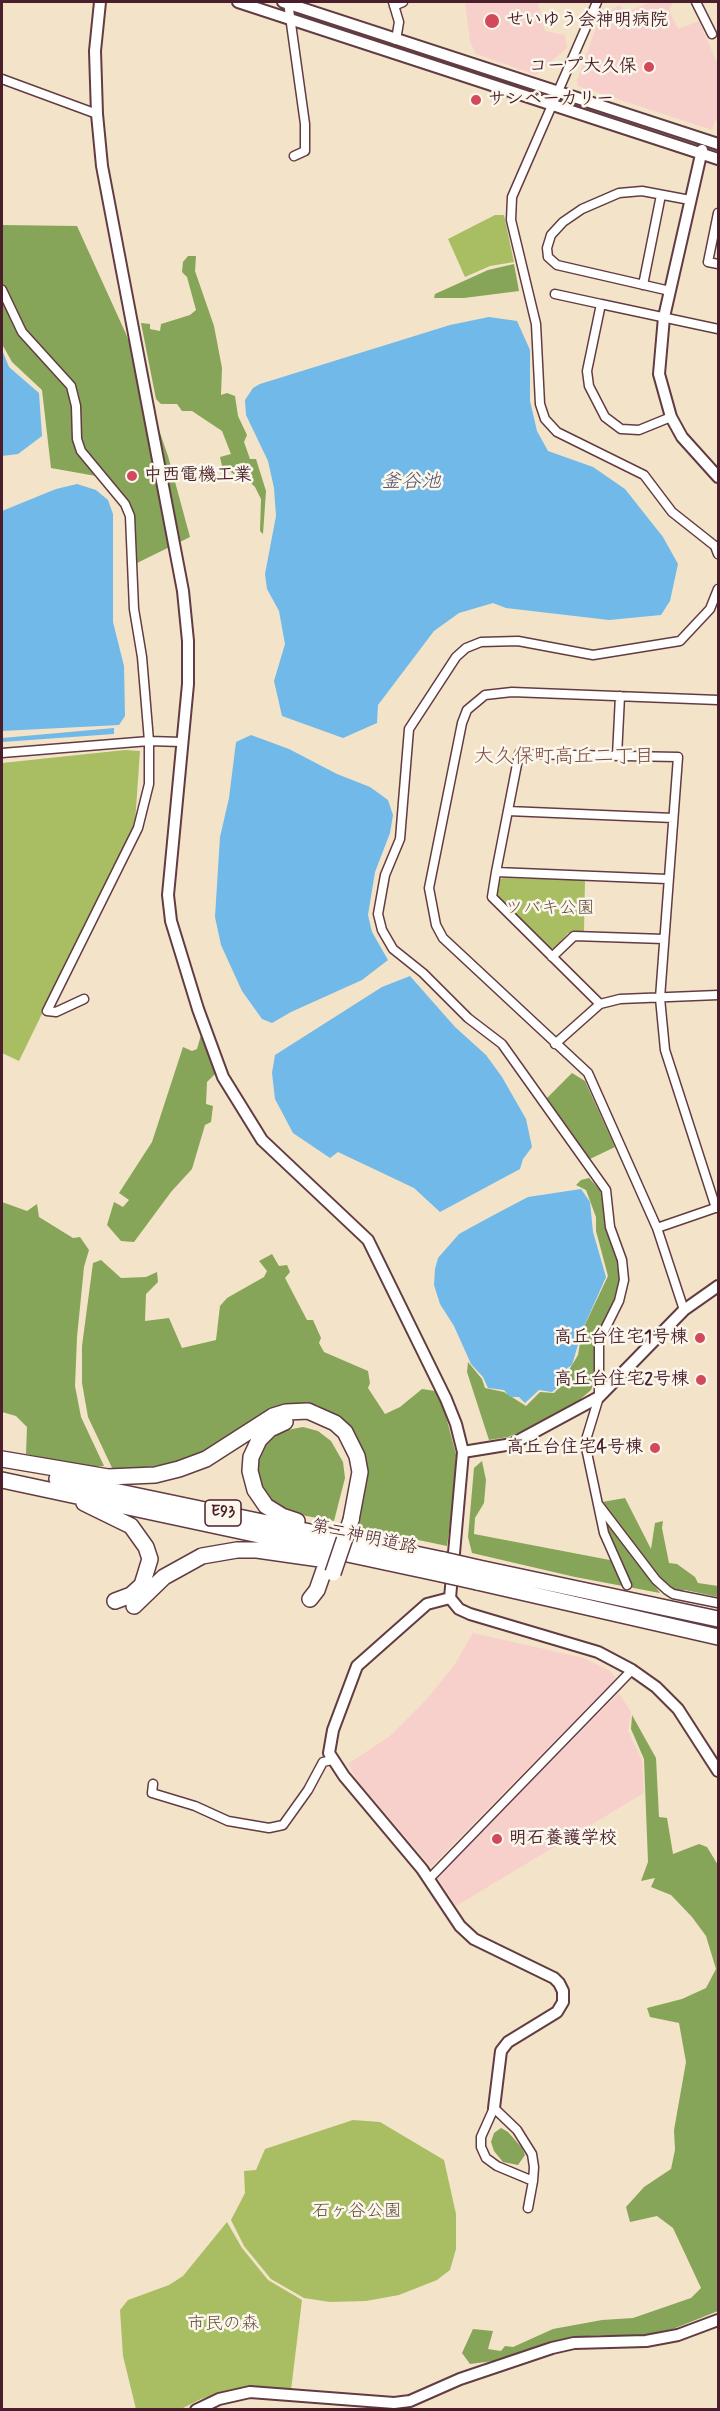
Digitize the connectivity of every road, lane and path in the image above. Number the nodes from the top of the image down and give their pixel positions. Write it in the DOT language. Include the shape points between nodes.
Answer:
graph roads {
  1 [pos="100,2"];
  2 [pos="238,2"];
  3 [pos="286,2"];
  4 [pos="403,2"];
  5 [pos="597,2"];
  6 [pos="696,2"];
  7 [pos="394,4"];
  8 [pos="290,19"];
  9 [pos="712,34"];
  10 [pos="396,40"];
  11 [pos="2,79"];
  12 [pos="559,92"];
  13 [pos="553,104"];
  14 [pos="97,114"];
  15 [pos="705,141"];
  16 [pos="718,144"];
  17 [pos="701,154"];
  18 [pos="294,156"];
  19 [pos="718,159"];
  20 [pos="660,195"];
  21 [pos="690,200"];
  22 [pos="718,213"];
  23 [pos="718,264"];
  24 [pos="643,285"];
  25 [pos="2,290"];
  26 [pos="670,291"];
  27 [pos="555,294"];
  28 [pos="601,304"];
  29 [pos="664,317"];
  30 [pos="718,329"];
  31 [pos="670,417"];
  32 [pos="718,477"];
  33 [pos="718,554"];
  34 [pos="718,589"];
  35 [pos="620,696"];
  36 [pos="718,699"];
  37 [pos="149,741"];
  38 [pos="182,742"];
  39 [pos="2,753"];
  40 [pos="617,756"];
  41 [pos="508,811"];
  42 [pos="673,818"];
  43 [pos="496,872"];
  44 [pos="667,879"];
  45 [pos="664,939"];
  46 [pos="552,957"];
  47 [pos="718,995"];
  48 [pos="660,998"];
  49 [pos="84,999"];
  50 [pos="600,1004"];
  51 [pos="555,1044"];
  52 [pos="717,1207"];
  53 [pos="657,1228"];
  54 [pos="718,1286"];
  55 [pos="684,1310"];
  56 [pos="599,1397"];
  57 [pos="463,1452"];
  58 [pos="2,1459"];
  59 [pos="2,1467"];
  60 [pos="2,1480"];
  61 [pos="67,1493"];
  62 [pos="596,1501"];
  63 [pos="346,1518"];
  64 [pos="325,1535"];
  65 [pos="393,1565"];
  66 [pos="443,1567"];
  67 [pos="478,1575"];
  68 [pos="627,1585"];
  69 [pos="317,1598"];
  70 [pos="450,1598"];
  71 [pos="115,1601"];
  72 [pos="718,1603"];
  73 [pos="134,1606"];
  74 [pos="718,1619"];
  75 [pos="718,1637"];
  76 [pos="632,1670"];
  77 [pos="332,1760"];
  78 [pos="718,1771"];
  79 [pos="153,1784"];
  80 [pos="430,1878"];
  81 [pos="494,2108"];
  82 [pos="533,2181"];
  83 [pos="528,2208"];
  84 [pos="718,2320"];
  85 [pos="196,2409"];
  1 -- 14 [label="street" via="95,51"];
  2 -- 8 [label="street"];
  3 -- 8 [label="street"];
  3 -- 10 [label="street"];
  4 -- 7 [label="street"];
  5 -- 12 [label="street"];
  6 -- 9 [label="street"];
  7 -- 10 [label="street" via="399,22"];
  8 -- 13 [label="street"];
  8 -- 18 [label="street" via="305,151"];
  10 -- 12 [label="street"];
  11 -- 14 [label="street"];
  12 -- 13 [label="street"];
  12 -- 15 [label="street"];
  13 -- 17 [label="street"];
  13 -- 33 [label="street" via="512,197 511,220 536,324 540,404 557,432 644,476 672,512 715,546"];
  14 -- 38 [label="street" via="109,207 183,591 188,684"];
  15 -- 16 [label="street"];
  15 -- 17 [label="street"];
  17 -- 19 [label="street"];
  17 -- 21 [label="street"];
  20 -- 21 [label="street"];
  20 -- 24 [label="street"];
  20 -- 24 [label="street" via="642,191 619,193 582,209 551,235 547,248 548,257 557,265"];
  21 -- 26 [label="street"];
  22 -- 23 [label="street" via="708,262"];
  24 -- 26 [label="street"];
  25 -- 37 [label="street" via="22,332 71,386 81,451 130,516 134,609"];
  26 -- 29 [label="street"];
  27 -- 28 [label="street"];
  28 -- 29 [label="street"];
  28 -- 31 [label="street" via="587,370 589,386 605,417 621,429 639,430"];
  29 -- 30 [label="street"];
  29 -- 31 [label="street" via="659,374"];
  31 -- 32 [label="street" via="682,437"];
  34 -- 56 [label="street" via="710,609 680,641 593,655 518,641 482,642 456,657 409,729 400,839 380,898 382,930 393,949 502,1044 606,1190 610,1227 622,1260 624,1280 620,1301 599,1341"];
  35 -- 36 [label="street"];
  35 -- 40 [label="street"];
  35 -- 51 [label="street" via="504,692 485,695 467,710 429,888 435,925 443,938"];
  37 -- 38 [label="street"];
  37 -- 39 [label="street"];
  37 -- 49 [label="street" via="149,784 138,828 47,1011 56,1012"];
  38 -- 57 [label="street" via="170,862 171,921 223,1077 262,1140 368,1240 446,1399"];
  40 -- 41 [label="street" via="519,754"];
  40 -- 42 [label="street" via="678,757"];
  41 -- 42 [label="street"];
  41 -- 43 [label="street"];
  42 -- 44 [label="street"];
  43 -- 44 [label="street"];
  43 -- 46 [label="street" via="492,897"];
  44 -- 45 [label="street"];
  45 -- 46 [label="street" via="574,936"];
  45 -- 48 [label="street"];
  46 -- 50 [label="street"];
  47 -- 48 [label="street"];
  48 -- 50 [label="street"];
  48 -- 52 [label="street" via="665,1050"];
  50 -- 51 [label="street"];
  51 -- 53 [label="street" via="588,1073"];
  52 -- 53 [label="street"];
  53 -- 55 [label="street"];
  54 -- 55 [label="street"];
  55 -- 56 [label="street"];
  56 -- 57 [label="street" via="512,1444"];
  56 -- 62 [label="street" via="585,1443"];
  57 -- 70 [label="street"];
  58 -- 63 [label="highway" via="108,1477 155,1474 206,1459 273,1416 308,1411 335,1423 345,1432 357,1455 360,1472"];
  59 -- 64 [label="highway, 第二神明道路 / E93"];
  60 -- 61 [label="highway, 第二神明道路 / E93"];
  61 -- 65 [label="highway, 第二神明道路 / E93"];
  61 -- 71 [label="highway" via="131,1526 146,1547 150,1559 142,1585"];
  62 -- 68 [label="street" via="604,1533"];
  62 -- 72 [label="street" via="667,1590"];
  63 -- 64 [label="highway" via="351,1473 347,1452 335,1433 315,1421 302,1419 270,1429 251,1457 255,1490 266,1506"];
  63 -- 69 [label="highway"];
  64 -- 66 [label="highway, 第二神明道路 / E93"];
  65 -- 66 [label="highway, 第二神明道路 / E93"];
  65 -- 73 [label="highway" via="257,1550 219,1552 176,1569"];
  66 -- 67 [label="highway, 第二神明道路 / E93, bridge"];
  67 -- 74 [label="highway, 第二神明道路 / E93"];
  67 -- 75 [label="highway, 第二神明道路 / E93"];
  70 -- 76 [label="street" via="470,1614 598,1652"];
  70 -- 77 [label="street" via="427,1604 357,1666 333,1730 329,1753"];
  76 -- 78 [label="street" via="657,1687 678,1709"];
  76 -- 80 [label="street"];
  77 -- 79 [label="street" via="323,1761 283,1825 269,1828 228,1821 152,1793"];
  77 -- 80 [label="street"];
  80 -- 81 [label="street" via="460,1926 474,1939 554,1978 563,1991 563,2002 557,2012 508,2042 501,2051"];
  81 -- 82 [label="street" via="526,2142 534,2167"];
  81 -- 82 [label="street" via="481,2137 486,2157 497,2166"];
  82 -- 83 [label="street"];
  84 -- 85 [label="street" via="678,2335 646,2341 574,2343 552,2348 460,2379 410,2401 250,2392"];
}
